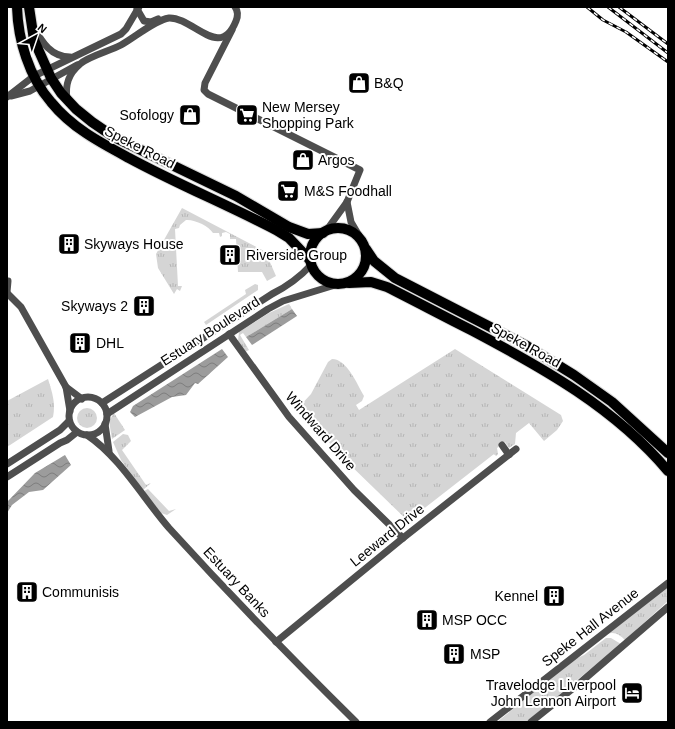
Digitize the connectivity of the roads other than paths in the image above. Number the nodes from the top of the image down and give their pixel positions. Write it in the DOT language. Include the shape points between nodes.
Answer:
graph roads {
  1 [pos="17,7"];
  2 [pos="29,7"];
  3 [pos="235,7"];
  4 [pos="138,8"];
  5 [pos="162,20"];
  6 [pos="31,24"];
  7 [pos="232,30"];
  8 [pos="214,38"];
  9 [pos="223,48"];
  10 [pos="74,57"];
  11 [pos="80,63"];
  12 [pos="49,74"];
  13 [pos="34,76"];
  14 [pos="40,85"];
  15 [pos="30,91"];
  16 [pos="46,95"];
  17 [pos="8,97"];
  18 [pos="67,99"];
  19 [pos="347,202"];
  20 [pos="324,232"];
  21 [pos="363,244"];
  22 [pos="311,262"];
  23 [pos="8,281"];
  24 [pos="349,283"];
  25 [pos="335,284"];
  26 [pos="7,292"];
  27 [pos="229,334"];
  28 [pos="542,355"];
  29 [pos="536,365"];
  30 [pos="66,388"];
  31 [pos="82,399"];
  32 [pos="102,403"];
  33 [pos="70,411"];
  34 [pos="107,414"];
  35 [pos="70,420"];
  36 [pos="105,424"];
  37 [pos="77,432"];
  38 [pos="88,435"];
  39 [pos="502,445"];
  40 [pos="516,449"];
  41 [pos="109,451"];
  42 [pos="668,453"];
  43 [pos="509,455"];
  44 [pos="7,464"];
  45 [pos="668,471"];
  46 [pos="7,477"];
  47 [pos="403,538"];
  48 [pos="668,583"];
  49 [pos="668,607"];
  50 [pos="276,642"];
  51 [pos="356,722"];
  52 [pos="490,722"];
  53 [pos="531,722"];
  1 -- 13 [label="highway, Speke Road" via="24,52"];
  2 -- 6 [label="highway, Speke Road"];
  3 -- 7 [label="street" via="238,16"];
  4 -- 5 [label="street" via="144,21"];
  4 -- 10 [label="street" via="121,34"];
  5 -- 8 [label="street" via="179,20"];
  5 -- 11 [label="street" via="121,44"];
  6 -- 10 [label="street" via="52,52 61,57"];
  6 -- 12 [label="highway, Speke Road" via="34,40"];
  7 -- 8 [label="street" via="226,36"];
  7 -- 9 [label="street"];
  8 -- 9 [label="street"];
  9 -- 19 [label="street" via="204,90 360,170"];
  10 -- 12 [label="street"];
  11 -- 12 [label="street"];
  11 -- 18 [label="street" via="67,80"];
  12 -- 13 [label="street"];
  12 -- 14 [label="street"];
  12 -- 18 [label="highway, Speke Road"];
  13 -- 14 [label="highway, Speke Road"];
  13 -- 17 [label="street"];
  14 -- 15 [label="street"];
  14 -- 16 [label="highway, Speke Road"];
  15 -- 16 [label="street" via="39,91"];
  15 -- 17 [label="street"];
  16 -- 22 [label="highway, Speke Road" via="71,122 92,138 276,230 289,238"];
  18 -- 20 [label="highway, Speke Road" via="92,122 114,137 236,196 289,227 308,234"];
  19 -- 20 [label="street"];
  19 -- 21 [label="street" via="350,222"];
  20 -- 21 [label="highway" via="336,228 345,229 354,233"];
  20 -- 22 [label="highway" via="313,244"];
  21 -- 24 [label="highway" via="367,257 364,269"];
  21 -- 28 [label="highway, Speke Road" via="374,261 395,278"];
  22 -- 25 [label="highway" via="320,278"];
  22 -- 32 [label="street, Estuary Boulevard" via="301,276 288,286"];
  23 -- 26 [label="street"];
  24 -- 25 [label="highway"];
  24 -- 29 [label="highway, Speke Road" via="371,282 387,287"];
  25 -- 27 [label="street, Estuary Boulevard" via="283,301"];
  26 -- 30 [label="street" via="21,307"];
  27 -- 34 [label="street, Estuary Boulevard"];
  27 -- 47 [label="street, Windward Drive" via="289,417 354,490"];
  28 -- 29 [label="highway"];
  28 -- 42 [label="highway, Speke Road" via="612,402"];
  29 -- 45 [label="highway, Speke Road" via="596,404 642,444"];
  30 -- 31 [label="street"];
  30 -- 33 [label="street"];
  31 -- 32 [label="street" via="91,398"];
  31 -- 33 [label="street" via="75,403"];
  32 -- 34 [label="street"];
  33 -- 35 [label="street"];
  34 -- 36 [label="street"];
  35 -- 37 [label="street"];
  35 -- 44 [label="street" via="60,430"];
  36 -- 38 [label="street" via="98,432"];
  36 -- 41 [label="street, Estuary Banks"];
  37 -- 38 [label="street"];
  37 -- 46 [label="street"];
  38 -- 41 [label="street, Estuary Banks"];
  39 -- 43 [label="street"];
  40 -- 43 [label="street, Leeward Drive"];
  41 -- 50 [label="street, Estuary Banks" via="164,522"];
  43 -- 47 [label="street, Leeward Drive"];
  47 -- 50 [label="street, Leeward Drive"];
  48 -- 52 [label="street, Speke Hall Avenue"];
  49 -- 53 [label="street"];
  50 -- 51 [label="street, Estuary Banks"];
}
